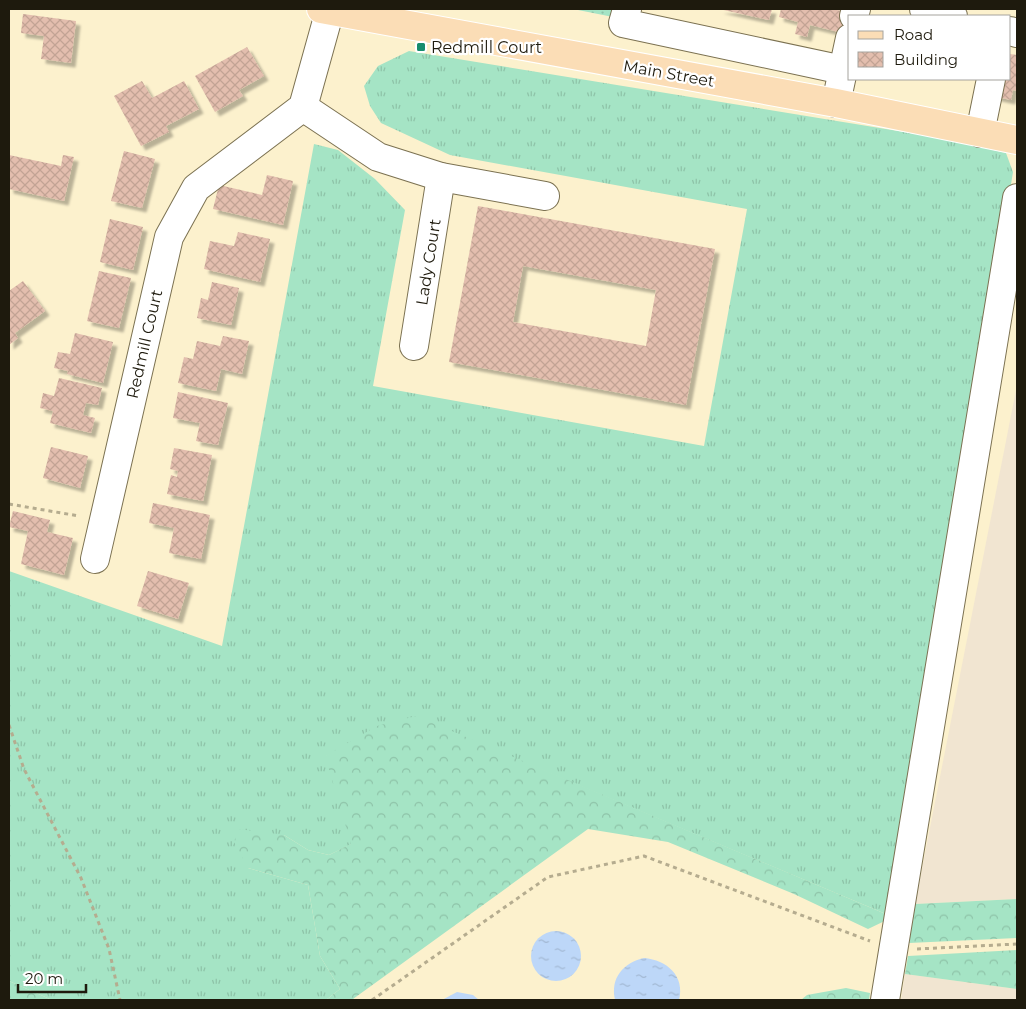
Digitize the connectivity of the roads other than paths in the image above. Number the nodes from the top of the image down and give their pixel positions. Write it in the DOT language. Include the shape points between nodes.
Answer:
graph roads {
  1 [pos="627,9"];
  2 [pos="924,9"];
  3 [pos="326,10"];
  4 [pos="376,14"];
  5 [pos="949,15"];
  6 [pos="848,47"];
  7 [pos="843,70"];
  8 [pos="991,80"];
  9 [pos="836,103"];
  10 [pos="303,107"];
  11 [pos="980,133"];
  12 [pos="1017,140"];
  13 [pos="441,177"];
  14 [pos="545,196"];
  15 [pos="1017,198"];
  16 [pos="414,346"];
  17 [pos="95,559"];
  18 [pos="885,1000"];
  1 -- 7 [label="street" via="624,23"];
  2 -- 5 [label="street"];
  3 -- 4 [label="main road, Main Street"];
  3 -- 10 [label="street"];
  4 -- 9 [label="main road, Main Street"];
  6 -- 7 [label="street"];
  7 -- 9 [label="street"];
  8 -- 11 [label="street"];
  9 -- 11 [label="main road, Main Street"];
  10 -- 13 [label="street" via="378,157"];
  10 -- 17 [label="street, Redmill Court" via="196,188 169,237"];
  11 -- 12 [label="main road, Main Street"];
  13 -- 14 [label="street"];
  13 -- 16 [label="street, Lady Court"];
  15 -- 18 [label="street"];
}
